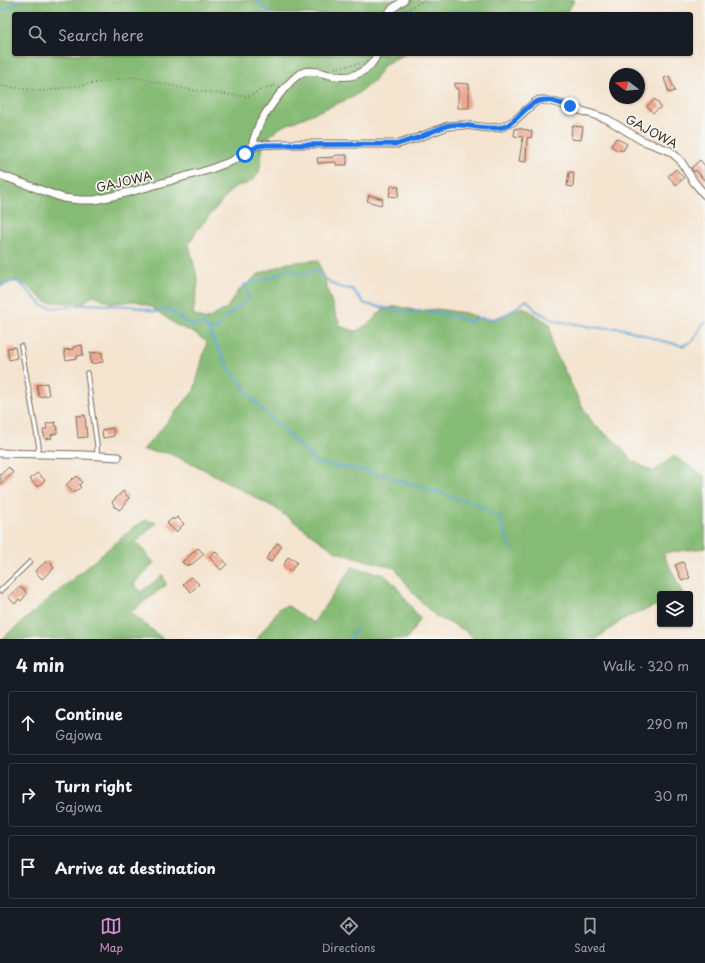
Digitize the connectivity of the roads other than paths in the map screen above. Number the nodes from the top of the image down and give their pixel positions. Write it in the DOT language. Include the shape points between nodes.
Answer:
graph roads {
  1 [pos="404,0"];
  2 [pos="389,12"];
  3 [pos="376,57"];
  4 [pos="251,149"];
  5 [pos="0,175"];
  6 [pos="705,195"];
  7 [pos="21,346"];
  8 [pos="87,373"];
  9 [pos="0,453"];
  10 [pos="37,454"];
  11 [pos="97,456"];
  12 [pos="118,457"];
  13 [pos="30,562"];
  14 [pos="0,591"];
  1 -- 2 [label="street"];
  3 -- 4 [label="street" via="370,66 347,77 317,71 296,76 261,122"];
  4 -- 5 [label="street, GAJOWA" via="232,161 192,176 95,200 63,198"];
  4 -- 6 [label="street, GAJOWA" via="280,144 389,144 406,142 448,126 497,128 509,124 534,103 545,100 607,119 641,140 670,151 680,160"];
  7 -- 10 [label="lane" via="39,447"];
  8 -- 11 [label="lane"];
  9 -- 10 [label="street"];
  10 -- 11 [label="street"];
  11 -- 12 [label="street"];
  13 -- 14 [label="lane"];
}
